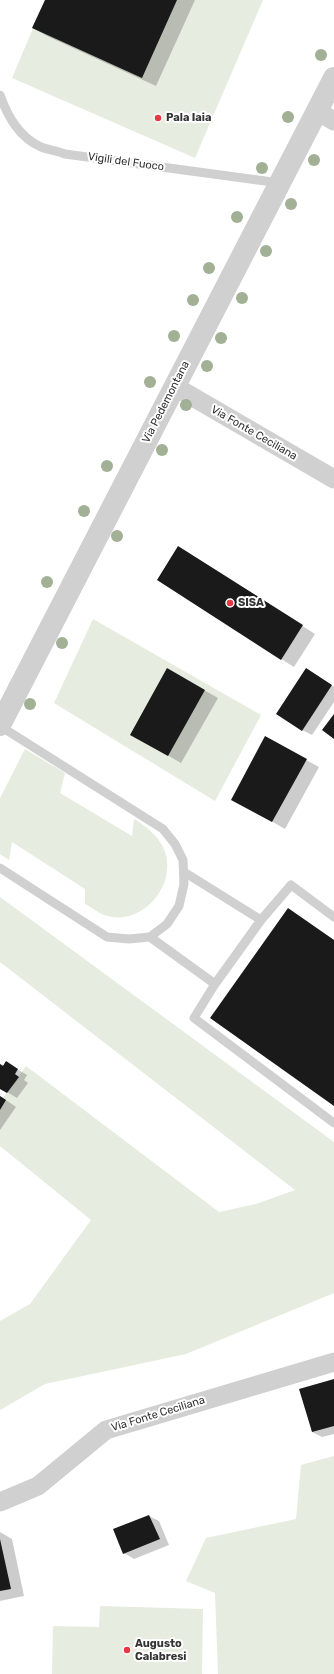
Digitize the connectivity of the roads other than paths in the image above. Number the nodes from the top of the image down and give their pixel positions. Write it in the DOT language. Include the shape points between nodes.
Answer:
graph roads {
  1 [pos="334,78"];
  2 [pos="0,95"];
  3 [pos="325,116"];
  4 [pos="280,183"];
  5 [pos="174,386"];
  6 [pos="334,479"];
  7 [pos="0,726"];
  8 [pos="0,868"];
  9 [pos="184,872"];
  10 [pos="334,917"];
  11 [pos="260,920"];
  12 [pos="150,937"];
  13 [pos="215,984"];
  14 [pos="334,1123"];
  15 [pos="334,1362"];
  16 [pos="0,1502"];
  1 -- 3 [label="street, Via Pedemontana"];
  2 -- 4 [label="lane, Vigili del Fuoco" via="5,110 20,133 41,147 65,154"];
  3 -- 4 [label="street, Via Pedemontana"];
  4 -- 5 [label="street, Via Pedemontana"];
  5 -- 6 [label="street, Via Fonte Ceciliana"];
  5 -- 7 [label="street, Via Pedemontana"];
  7 -- 9 [label="lane" via="163,829 183,860"];
  8 -- 12 [label="lane" via="107,937"];
  9 -- 11 [label="lane"];
  9 -- 12 [label="lane" via="179,906 167,924"];
  10 -- 11 [label="lane" via="291,885"];
  11 -- 13 [label="lane"];
  12 -- 13 [label="lane"];
  13 -- 14 [label="lane" via="194,1018"];
  15 -- 16 [label="street, Via Fonte Ceciliana" via="106,1430 38,1486"];
}
